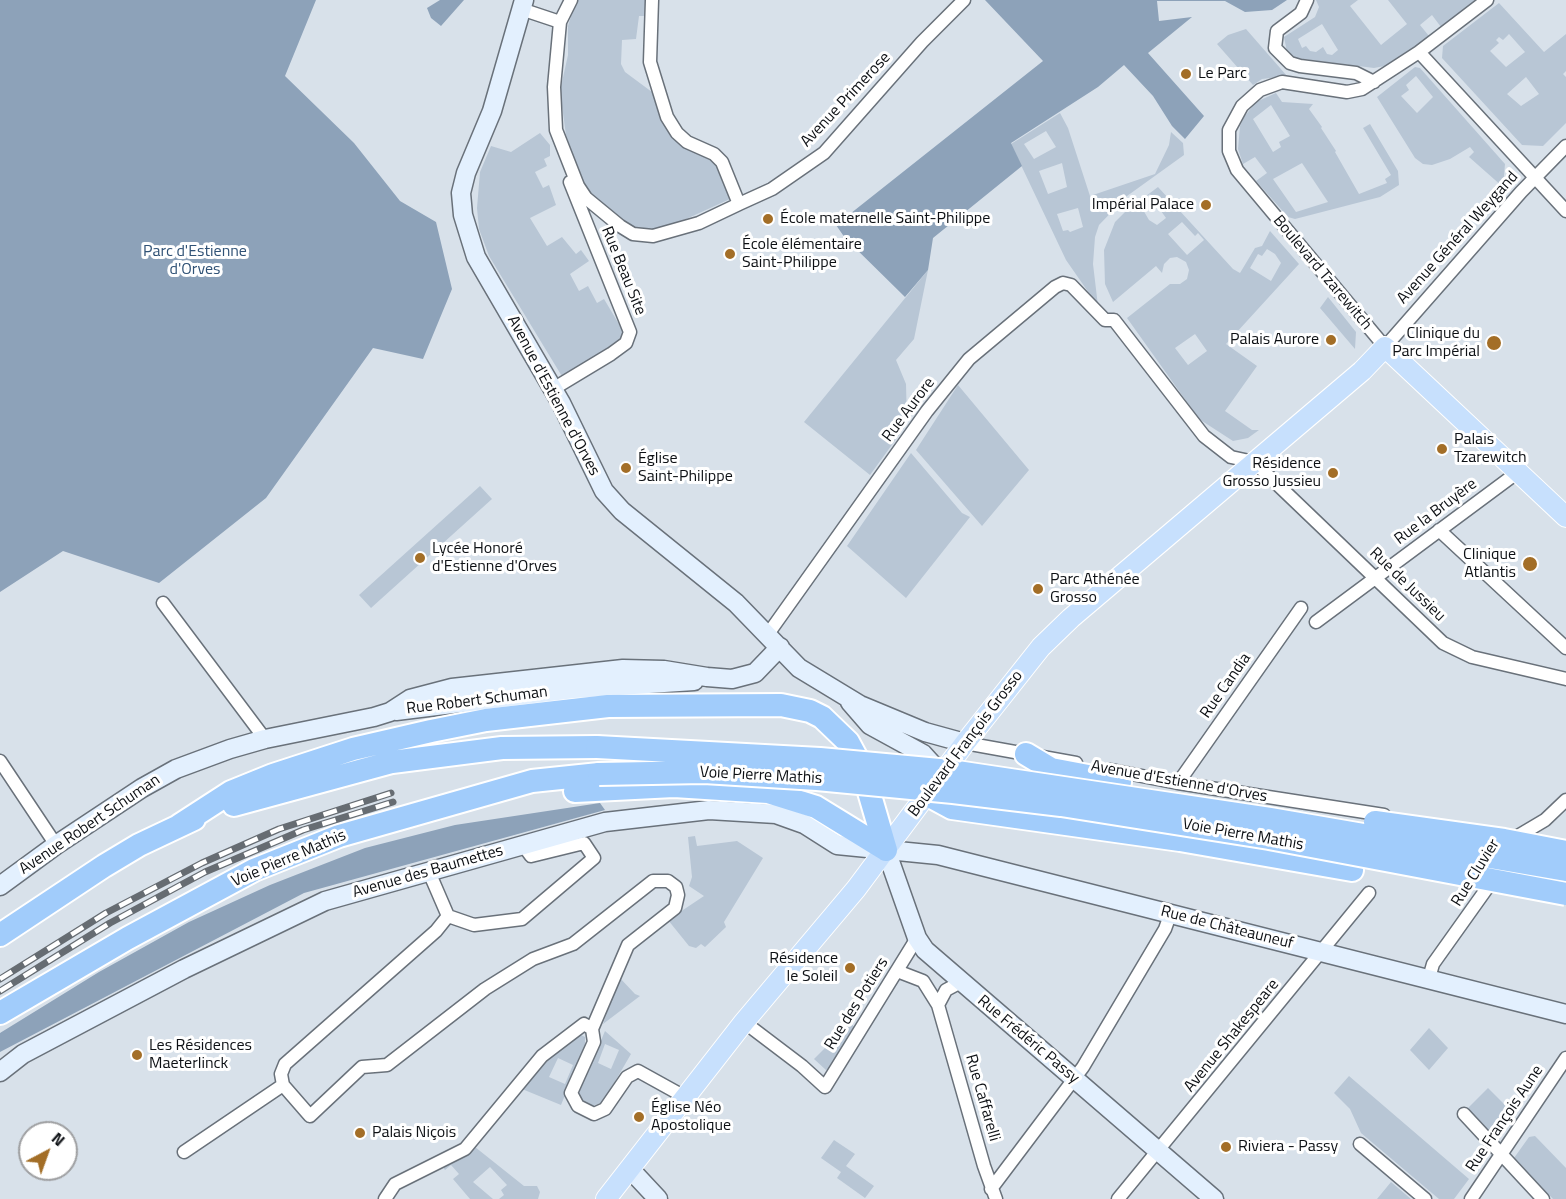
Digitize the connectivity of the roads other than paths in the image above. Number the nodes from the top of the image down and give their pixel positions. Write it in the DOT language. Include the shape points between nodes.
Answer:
graph roads {
  1 [pos="571,0"];
  2 [pos="652,0"];
  3 [pos="964,0"];
  4 [pos="1307,0"];
  5 [pos="1487,0"];
  6 [pos="522,4"];
  7 [pos="560,22"];
  8 [pos="1419,52"];
  9 [pos="1374,82"];
  10 [pos="556,130"];
  11 [pos="1566,146"];
  12 [pos="1534,178"];
  13 [pos="740,204"];
  14 [pos="1566,211"];
  15 [pos="1385,347"];
  16 [pos="553,389"];
  17 [pos="1254,462"];
  18 [pos="1518,472"];
  19 [pos="1566,517"];
  20 [pos="1439,530"];
  21 [pos="1375,577"];
  22 [pos="163,603"];
  23 [pos="1301,608"];
  24 [pos="1316,622"];
  25 [pos="774,641"];
  26 [pos="1566,648"];
  27 [pos="1566,679"];
  28 [pos="847,699"];
  29 [pos="390,712"];
  30 [pos="265,739"];
  31 [pos="964,743"];
  32 [pos="1026,754"];
  33 [pos="0,761"];
  34 [pos="862,768"];
  35 [pos="1178,783"];
  36 [pos="933,788"];
  37 [pos="1566,800"];
  38 [pos="431,809"];
  39 [pos="180,825"];
  40 [pos="1518,836"];
  41 [pos="56,844"];
  42 [pos="523,845"];
  43 [pos="886,850"];
  44 [pos="1566,852"];
  45 [pos="1566,870"];
  46 [pos="429,872"];
  47 [pos="1489,882"];
  48 [pos="0,886"];
  49 [pos="1369,893"];
  50 [pos="1566,894"];
  51 [pos="1170,915"];
  52 [pos="448,916"];
  53 [pos="0,935"];
  54 [pos="917,938"];
  55 [pos="1322,952"];
  56 [pos="897,971"];
  57 [pos="1429,978"];
  58 [pos="961,982"];
  59 [pos="938,1005"];
  60 [pos="0,1013"];
  61 [pos="1566,1014"];
  62 [pos="744,1022"];
  63 [pos="592,1029"];
  64 [pos="1566,1058"];
  65 [pos="0,1072"];
  66 [pos="1074,1079"];
  67 [pos="282,1085"];
  68 [pos="685,1097"];
  69 [pos="1464,1114"];
  70 [pos="1360,1144"];
  71 [pos="1159,1151"];
  72 [pos="184,1152"];
  73 [pos="1500,1155"];
  74 [pos="630,1169"];
  75 [pos="994,1194"];
  76 [pos="385,1199"];
  77 [pos="606,1199"];
  78 [pos="658,1199"];
  79 [pos="1118,1199"];
  80 [pos="1214,1199"];
  81 [pos="1425,1199"];
  82 [pos="1471,1199"];
  83 [pos="1543,1199"];
  1 -- 7 [label="street"];
  2 -- 13 [label="street" via="650,62 667,117 687,142 723,162"];
  3 -- 13 [label="street, Avenue Primerose" via="824,153 772,189"];
  4 -- 9 [label="street" via="1301,14 1277,31 1275,48 1290,63 1356,73"];
  5 -- 8 [label="street, Boulevard Tzarewitch"];
  6 -- 7 [label="street"];
  6 -- 16 [label="street, Avenue d'Estienne d'Orves" via="492,111 461,193 463,215 476,257"];
  7 -- 10 [label="street" via="554,87"];
  8 -- 9 [label="street, Boulevard Tzarewitch"];
  8 -- 12 [label="street"];
  9 -- 15 [label="street, Boulevard Tzarewitch" via="1347,92 1282,82 1269,85 1242,106 1228,139 1237,170"];
  10 -- 13 [label="street, Avenue Primerose" via="586,198 633,234 669,233"];
  10 -- 16 [label="street, Rue Beau Site" via="557,150 630,332 626,343"];
  11 -- 12 [label="street, Avenue Général Weygand"];
  12 -- 14 [label="street"];
  12 -- 15 [label="street, Avenue Général Weygand"];
  15 -- 17 [label="main road, Boulevard François Grosso"];
  15 -- 18 [label="main road, Boulevard Tzarewitch"];
  16 -- 25 [label="street, Avenue d'Estienne d'Orves" via="611,500 736,603"];
  17 -- 21 [label="street, Rue de Jussieu"];
  17 -- 25 [label="street, Rue Aurore" via="1231,457 1204,436 1114,320 1105,320 1071,285 1063,283 969,359 927,411"];
  17 -- 31 [label="main road, Boulevard François Grosso" via="1055,633"];
  18 -- 19 [label="main road, Boulevard Tzarewitch"];
  18 -- 20 [label="street, Rue la Bruyère"];
  20 -- 21 [label="street, Rue la Bruyère"];
  20 -- 26 [label="street"];
  21 -- 24 [label="street, Rue la Bruyère"];
  21 -- 27 [label="street, Rue de Jussieu" via="1443,644 1456,651"];
  22 -- 30 [label="street"];
  23 -- 35 [label="street, Rue Candia"];
  25 -- 28 [label="street, Avenue d'Estienne d'Orves" via="799,668"];
  25 -- 29 [label="street, Rue Robert Schuman" via="755,673 732,678 622,669 452,688 410,699"];
  28 -- 31 [label="street, Avenue d'Estienne d'Orves" via="916,729"];
  28 -- 36 [label="street, Avenue d'Estienne d'Orves" via="870,725 923,754 933,765"];
  29 -- 30 [label="street, Avenue Robert Schuman"];
  30 -- 41 [label="street, Avenue Robert Schuman" via="176,770"];
  31 -- 32 [label="street, Avenue d'Estienne d'Orves"];
  31 -- 36 [label="main road, Boulevard François Grosso"];
  32 -- 35 [label="street, Avenue d'Estienne d'Orves"];
  32 -- 44 [label="highway, bridge" via="1051,769 1120,782"];
  33 -- 41 [label="street"];
  34 -- 36 [label="highway" via="875,783 887,789"];
  34 -- 39 [label="highway" via="832,723 810,711 769,705 608,706 486,720 353,749 231,792"];
  34 -- 43 [label="highway"];
  35 -- 40 [label="street, Avenue d'Estienne d'Orves" via="1353,812 1496,828"];
  36 -- 43 [label="main road, Boulevard François Grosso"];
  36 -- 47 [label="highway, bridge" via="952,808 1146,835 1352,870"];
  37 -- 40 [label="street, Rue Cluvier" via="1545,820"];
  38 -- 43 [label="highway" via="598,789 747,789 816,807"];
  38 -- 47 [label="highway, Voie Pierre Mathis, bridge" via="532,782 599,774 704,772 817,779 953,792 1269,838"];
  38 -- 60 [label="highway, Voie Pierre Mathis" via="339,836 254,870"];
  39 -- 45 [label="highway, Voie Pierre Mathis, bridge" via="245,801 392,762 502,748 597,747 820,759 950,771 1270,819"];
  39 -- 53 [label="highway, Voie Pierre Mathis" via="104,866"];
  40 -- 57 [label="street, Rue Cluvier" via="1478,904 1433,964"];
  41 -- 48 [label="street, Avenue Robert Schuman"];
  42 -- 43 [label="street, Avenue des Baumettes" via="645,815 734,810 789,818 837,845"];
  42 -- 46 [label="street, Avenue des Baumettes"];
  42 -- 52 [label="street" via="531,856 584,843 594,858 522,919 474,925"];
  43 -- 51 [label="street, Rue de Châteauneuf" via="938,855"];
  43 -- 54 [label="street, Rue Frédéric Passy"];
  43 -- 62 [label="main road, Boulevard François Grosso"];
  46 -- 52 [label="street"];
  46 -- 65 [label="street, Avenue des Baumettes" via="296,913 23,1054"];
  47 -- 50 [label="highway, Voie Pierre Mathis, bridge"];
  49 -- 55 [label="street, Avenue Shakespeare"];
  51 -- 55 [label="street, Rue de Châteauneuf"];
  51 -- 66 [label="street"];
  52 -- 67 [label="street" via="436,932 285,1064"];
  54 -- 56 [label="street, Rue des Potiers"];
  54 -- 58 [label="street, Rue Frédéric Passy"];
  55 -- 57 [label="street, Rue de Châteauneuf"];
  55 -- 71 [label="street, Avenue Shakespeare"];
  56 -- 59 [label="street, Rue Caffarelli" via="923,981"];
  56 -- 62 [label="street, Rue des Potiers" via="825,1087"];
  57 -- 61 [label="street, Rue de Châteauneuf"];
  58 -- 59 [label="street" via="946,990"];
  58 -- 66 [label="street, Rue Frédéric Passy"];
  59 -- 75 [label="street, Rue Caffarelli"];
  62 -- 68 [label="main road, Boulevard François Grosso"];
  63 -- 67 [label="street" via="628,945 675,908 676,887 668,882 653,881 573,944 533,959 485,989 387,1065 362,1067 310,1116"];
  63 -- 68 [label="street" via="594,1042 571,1093 578,1106 594,1114 605,1109 627,1077 636,1071"];
  63 -- 76 [label="street" via="584,1024 542,1056 465,1149 395,1184"];
  64 -- 73 [label="street, Rue François Aune"];
  66 -- 71 [label="street, Rue Frédéric Passy"];
  66 -- 75 [label="street"];
  67 -- 72 [label="street"];
  68 -- 74 [label="main road, Boulevard François Grosso"];
  69 -- 73 [label="street"];
  70 -- 81 [label="street"];
  71 -- 79 [label="street, Avenue Shakespeare"];
  71 -- 80 [label="street, Rue Frédéric Passy"];
  73 -- 82 [label="street, Rue François Aune"];
  73 -- 83 [label="street"];
  74 -- 77 [label="main road, Boulevard François Grosso"];
  74 -- 78 [label="street"];
}
